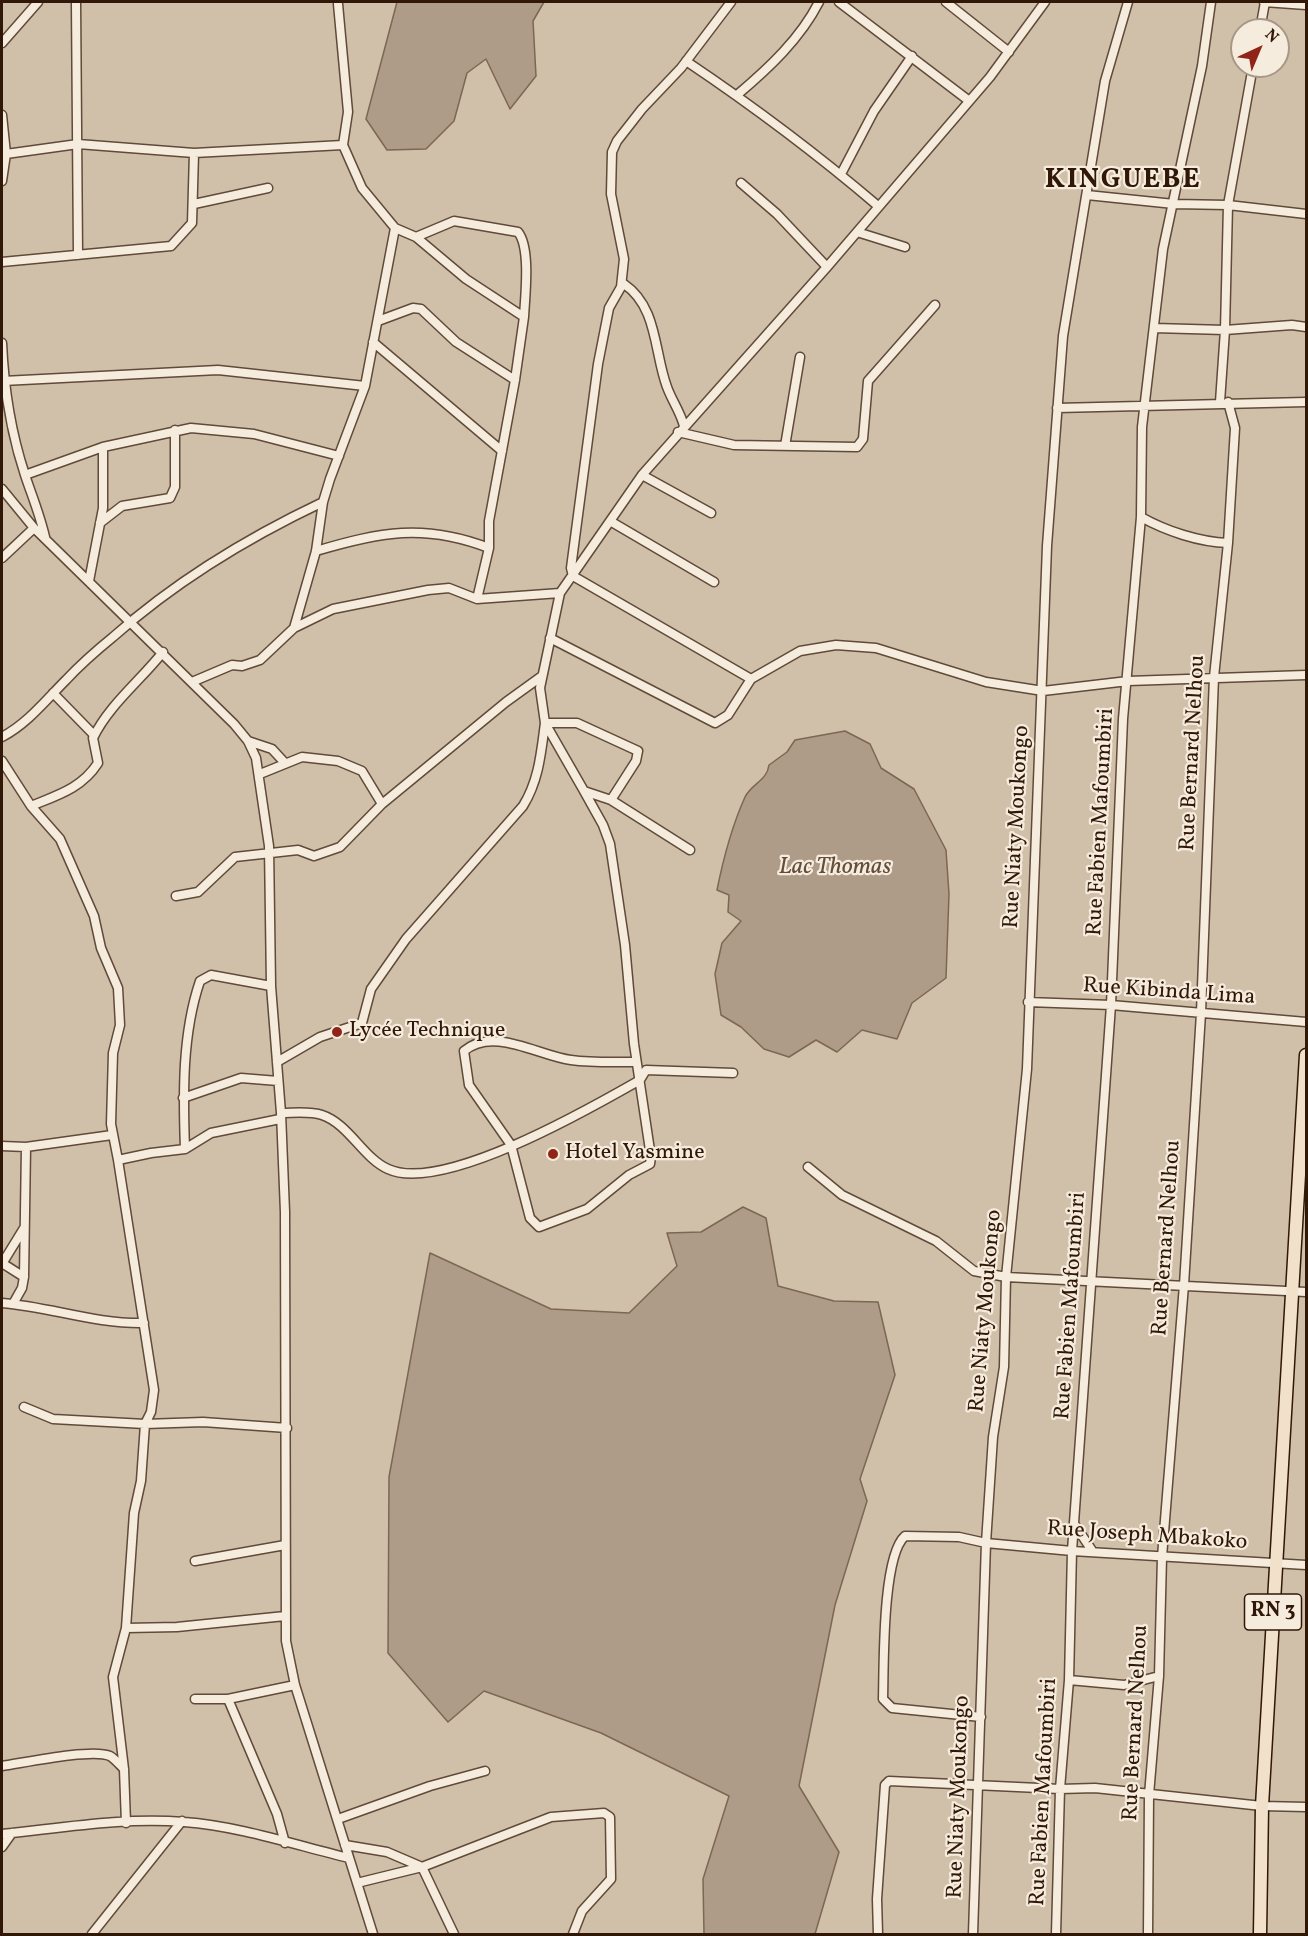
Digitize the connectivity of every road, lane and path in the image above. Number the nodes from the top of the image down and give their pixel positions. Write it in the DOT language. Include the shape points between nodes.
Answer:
graph roads {
  1 [pos="38,2"];
  2 [pos="76,2"];
  3 [pos="731,2"];
  4 [pos="819,2"];
  5 [pos="839,2"];
  6 [pos="946,2"];
  7 [pos="1045,2"];
  8 [pos="1128,2"];
  9 [pos="1211,2"];
  10 [pos="1265,2"];
  11 [pos="338,4"];
  12 [pos="1306,5"];
  13 [pos="1262,18"];
  14 [pos="2,43"];
  15 [pos="1009,52"];
  16 [pos="912,56"];
  17 [pos="686,61"];
  18 [pos="1251,78"];
  19 [pos="737,95"];
  20 [pos="968,100"];
  21 [pos="2,115"];
  22 [pos="78,144"];
  23 [pos="343,145"];
  24 [pos="4,153"];
  25 [pos="195,153"];
  26 [pos="841,174"];
  27 [pos="2,181"];
  28 [pos="741,183"];
  29 [pos="268,188"];
  30 [pos="1087,195"];
  31 [pos="194,204"];
  32 [pos="1174,204"];
  33 [pos="1228,205"];
  34 [pos="878,206"];
  35 [pos="1306,214"];
  36 [pos="395,228"];
  37 [pos="857,232"];
  38 [pos="416,237"];
  39 [pos="905,247"];
  40 [pos="2,250"];
  41 [pos="78,255"];
  42 [pos="2,262"];
  43 [pos="2,267"];
  44 [pos="827,267"];
  45 [pos="621,287"];
  46 [pos="935,305"];
  47 [pos="524,317"];
  48 [pos="378,321"];
  49 [pos="1306,327"];
  50 [pos="1155,328"];
  51 [pos="1225,330"];
  52 [pos="373,342"];
  53 [pos="2,343"];
  54 [pos="800,357"];
  55 [pos="516,380"];
  56 [pos="3,381"];
  57 [pos="365,386"];
  58 [pos="1224,402"];
  59 [pos="1306,402"];
  60 [pos="1144,405"];
  61 [pos="1057,408"];
  62 [pos="681,429"];
  63 [pos="175,430"];
  64 [pos="785,446"];
  65 [pos="104,447"];
  66 [pos="502,451"];
  67 [pos="339,456"];
  68 [pos="25,475"];
  69 [pos="642,475"];
  70 [pos="2,489"];
  71 [pos="323,502"];
  72 [pos="711,513"];
  73 [pos="1141,517"];
  74 [pos="610,521"];
  75 [pos="100,524"];
  76 [pos="34,528"];
  77 [pos="45,537"];
  78 [pos="1228,543"];
  79 [pos="489,548"];
  80 [pos="316,551"];
  81 [pos="2,558"];
  82 [pos="573,576"];
  83 [pos="89,581"];
  84 [pos="714,582"];
  85 [pos="560,593"];
  86 [pos="477,599"];
  87 [pos="131,621"];
  88 [pos="294,628"];
  89 [pos="550,638"];
  90 [pos="163,652"];
  91 [pos="1306,675"];
  92 [pos="542,676"];
  93 [pos="1214,677"];
  94 [pos="751,679"];
  95 [pos="1128,681"];
  96 [pos="192,682"];
  97 [pos="1043,691"];
  98 [pos="53,693"];
  99 [pos="545,723"];
  100 [pos="94,735"];
  101 [pos="2,737"];
  102 [pos="248,741"];
  103 [pos="2,761"];
  104 [pos="284,762"];
  105 [pos="260,774"];
  106 [pos="584,791"];
  107 [pos="611,800"];
  108 [pos="382,804"];
  109 [pos="31,806"];
  110 [pos="690,849"];
  111 [pos="269,853"];
  112 [pos="176,896"];
  113 [pos="271,986"];
  114 [pos="1028,1002"];
  115 [pos="1111,1005"];
  116 [pos="1201,1013"];
  117 [pos="1306,1022"];
  118 [pos="1306,1056"];
  119 [pos="277,1062"];
  120 [pos="636,1062"];
  121 [pos="733,1073"];
  122 [pos="640,1080"];
  123 [pos="278,1081"];
  124 [pos="183,1098"];
  125 [pos="281,1116"];
  126 [pos="112,1135"];
  127 [pos="511,1145"];
  128 [pos="2,1146"];
  129 [pos="26,1147"];
  130 [pos="184,1149"];
  131 [pos="118,1160"];
  132 [pos="808,1167"];
  133 [pos="24,1228"];
  134 [pos="2,1264"];
  135 [pos="24,1277"];
  136 [pos="1006,1277"];
  137 [pos="1092,1282"];
  138 [pos="1184,1285"];
  139 [pos="1293,1291"];
  140 [pos="1306,1292"];
  141 [pos="2,1304"];
  142 [pos="13,1304"];
  143 [pos="144,1323"];
  144 [pos="24,1407"];
  145 [pos="146,1424"];
  146 [pos="287,1428"];
  147 [pos="1075,1525"];
  148 [pos="986,1543"];
  149 [pos="285,1545"];
  150 [pos="1072,1551"];
  151 [pos="1093,1552"];
  152 [pos="1162,1557"];
  153 [pos="195,1561"];
  154 [pos="1275,1564"];
  155 [pos="1306,1565"];
  156 [pos="285,1616"];
  157 [pos="126,1628"];
  158 [pos="1159,1676"];
  159 [pos="1069,1680"];
  160 [pos="295,1685"];
  161 [pos="195,1699"];
  162 [pos="228,1699"];
  163 [pos="981,1717"];
  164 [pos="2,1767"];
  165 [pos="124,1769"];
  166 [pos="485,1771"];
  167 [pos="979,1785"];
  168 [pos="1060,1789"];
  169 [pos="1149,1795"];
  170 [pos="1262,1806"];
  171 [pos="1306,1808"];
  172 [pos="338,1820"];
  173 [pos="182,1821"];
  174 [pos="126,1823"];
  175 [pos="12,1833"];
  176 [pos="2,1834"];
  177 [pos="285,1843"];
  178 [pos="345,1845"];
  179 [pos="2,1846"];
  180 [pos="349,1858"];
  181 [pos="422,1867"];
  182 [pos="357,1883"];
  183 [pos="92,1935"];
  184 [pos="373,1935"];
  185 [pos="454,1935"];
  186 [pos="573,1935"];
  187 [pos="878,1935"];
  188 [pos="973,1935"];
  189 [pos="1056,1935"];
  190 [pos="1148,1935"];
  191 [pos="1260,1935"];
  1 -- 14 [label="street"];
  2 -- 22 [label="street"];
  3 -- 17 [label="street"];
  4 -- 19 [label="street" via="792,43"];
  5 -- 16 [label="street"];
  6 -- 15 [label="street"];
  7 -- 15 [label="street"];
  8 -- 30 [label="street, Rue Niaty Moukongo" via="1105,81"];
  9 -- 32 [label="street, Rue Fabien Mafoumbiri"];
  10 -- 12 [label="street"];
  10 -- 13 [label="street"];
  11 -- 23 [label="street" via="348,112"];
  15 -- 20 [label="street"];
  16 -- 20 [label="street"];
  16 -- 26 [label="street" via="874,111"];
  17 -- 19 [label="street"];
  17 -- 45 [label="street" via="642,109 612,152 611,194 624,245"];
  18 -- 33 [label="street, Rue Bernard Nelhou"];
  19 -- 26 [label="street"];
  20 -- 34 [label="street"];
  21 -- 24 [label="street"];
  22 -- 24 [label="street"];
  22 -- 25 [label="street"];
  22 -- 41 [label="street"];
  23 -- 25 [label="street"];
  23 -- 36 [label="street" via="362,188"];
  24 -- 27 [label="street"];
  25 -- 31 [label="street"];
  26 -- 34 [label="street"];
  28 -- 44 [label="street"];
  29 -- 31 [label="street"];
  30 -- 32 [label="street"];
  30 -- 61 [label="street, Rue Niaty Moukongo" via="1063,336"];
  31 -- 41 [label="street" via="192,223 171,246"];
  32 -- 33 [label="street"];
  32 -- 50 [label="street, Rue Fabien Mafoumbiri" via="1163,249"];
  33 -- 35 [label="street"];
  33 -- 51 [label="street, Rue Bernard Nelhou"];
  34 -- 37 [label="street"];
  36 -- 38 [label="street"];
  36 -- 48 [label="street"];
  37 -- 39 [label="street"];
  37 -- 44 [label="street"];
  38 -- 47 [label="street" via="458,273"];
  38 -- 47 [label="street" via="454,221 518,232 525,263"];
  40 -- 42 [label="street"];
  41 -- 42 [label="street"];
  42 -- 43 [label="street"];
  44 -- 62 [label="street"];
  45 -- 62 [label="street" via="624,284 634,293 652,326 665,384"];
  45 -- 82 [label="street" via="609,308 598,364 571,563"];
  46 -- 64 [label="street" via="868,381 861,444"];
  47 -- 55 [label="street"];
  48 -- 52 [label="street"];
  48 -- 55 [label="street" via="413,308 421,309 456,342"];
  49 -- 51 [label="street" via="1277,325"];
  50 -- 51 [label="street"];
  50 -- 60 [label="street, Rue Fabien Mafoumbiri"];
  51 -- 58 [label="street, Rue Bernard Nelhou"];
  52 -- 57 [label="street"];
  52 -- 66 [label="street"];
  53 -- 56 [label="street"];
  54 -- 64 [label="street"];
  55 -- 66 [label="street"];
  56 -- 57 [label="street" via="218,370"];
  56 -- 68 [label="street"];
  57 -- 67 [label="street"];
  58 -- 59 [label="street"];
  58 -- 60 [label="street"];
  58 -- 78 [label="street, Rue Bernard Nelhou" via="1235,428"];
  60 -- 61 [label="street"];
  60 -- 73 [label="street, Rue Fabien Mafoumbiri"];
  61 -- 97 [label="street, Rue Niaty Moukongo" via="1047,546"];
  62 -- 64 [label="street" via="734,445"];
  62 -- 69 [label="street"];
  63 -- 65 [label="street"];
  63 -- 67 [label="street" via="254,434"];
  63 -- 75 [label="street" via="175,487 170,498 122,506"];
  65 -- 68 [label="street"];
  65 -- 75 [label="street"];
  66 -- 79 [label="street" via="489,521"];
  67 -- 71 [label="street"];
  68 -- 77 [label="street"];
  69 -- 72 [label="street"];
  69 -- 74 [label="street"];
  70 -- 76 [label="street"];
  71 -- 80 [label="street"];
  71 -- 87 [label="street" via="233,547"];
  73 -- 78 [label="street" via="1200,539"];
  73 -- 95 [label="street, Rue Fabien Mafoumbiri"];
  74 -- 82 [label="street"];
  74 -- 84 [label="street"];
  75 -- 83 [label="street"];
  76 -- 77 [label="street"];
  76 -- 81 [label="street"];
  77 -- 83 [label="street"];
  78 -- 93 [label="street, Rue Bernard Nelhou"];
  79 -- 80 [label="street" via="468,540 409,531"];
  79 -- 86 [label="street"];
  80 -- 88 [label="street"];
  82 -- 85 [label="street"];
  82 -- 94 [label="street"];
  83 -- 87 [label="street"];
  85 -- 86 [label="street"];
  85 -- 89 [label="street"];
  86 -- 88 [label="street" via="449,588 428,590 333,609"];
  87 -- 90 [label="street"];
  87 -- 98 [label="street"];
  88 -- 96 [label="street" via="261,660 232,666"];
  89 -- 92 [label="street"];
  89 -- 94 [label="street" via="715,723 728,715"];
  90 -- 96 [label="street"];
  90 -- 100 [label="street" via="141,680 106,713"];
  91 -- 93 [label="street"];
  92 -- 99 [label="street" via="540,696"];
  92 -- 108 [label="street"];
  93 -- 95 [label="street"];
  93 -- 116 [label="street, Rue Bernard Nelhou"];
  94 -- 97 [label="street" via="800,651 816,646 857,645 986,682"];
  95 -- 97 [label="street"];
  95 -- 115 [label="street, Rue Fabien Mafoumbiri" via="1123,719"];
  96 -- 102 [label="street"];
  97 -- 114 [label="street, Rue Niaty Moukongo"];
  98 -- 100 [label="street"];
  98 -- 101 [label="street" via="26,722"];
  99 -- 106 [label="street"];
  99 -- 107 [label="street" via="577,723 638,751 636,761"];
  99 -- 119 [label="street" via="532,792 406,939 371,989 362,1023 320,1037"];
  100 -- 109 [label="street" via="98,763 87,777 69,791"];
  102 -- 104 [label="street" via="272,749"];
  102 -- 105 [label="street"];
  103 -- 109 [label="street"];
  104 -- 105 [label="street"];
  104 -- 108 [label="street" via="314,757 358,768"];
  105 -- 111 [label="street"];
  106 -- 107 [label="street"];
  106 -- 120 [label="street" via="610,844 627,955"];
  107 -- 110 [label="street"];
  108 -- 111 [label="street" via="340,846 315,856 298,850"];
  109 -- 126 [label="street" via="57,834 74,867 120,998 120,1025 112,1062"];
  111 -- 112 [label="street" via="235,857 198,892"];
  111 -- 113 [label="street"];
  113 -- 119 [label="street"];
  113 -- 124 [label="street" via="212,975 203,977 193,1001"];
  114 -- 115 [label="street, Rue Kibinda Lima"];
  114 -- 136 [label="street, Rue Niaty Moukongo" via="1027,1069"];
  115 -- 116 [label="street, Rue Kibinda Lima"];
  115 -- 137 [label="street, Rue Fabien Mafoumbiri"];
  116 -- 117 [label="street, Rue Kibinda Lima"];
  116 -- 138 [label="street, Rue Bernard Nelhou"];
  118 -- 139 [label="highway, RN 3"];
  119 -- 123 [label="street"];
  120 -- 122 [label="street"];
  120 -- 127 [label="street" via="559,1058 507,1041 468,1047 464,1051 469,1085"];
  121 -- 122 [label="street" via="654,1069 646,1070"];
  122 -- 127 [label="street" via="552,1128"];
  122 -- 127 [label="street" via="650,1164 629,1175 587,1209 539,1227 530,1218"];
  123 -- 124 [label="street" via="241,1078"];
  123 -- 125 [label="street"];
  124 -- 130 [label="street"];
  125 -- 127 [label="street" via="324,1115 383,1167 404,1174 447,1169"];
  125 -- 130 [label="street" via="211,1133"];
  125 -- 146 [label="street"];
  126 -- 129 [label="street"];
  126 -- 131 [label="street"];
  128 -- 129 [label="street"];
  129 -- 133 [label="street"];
  130 -- 131 [label="street"];
  131 -- 143 [label="street"];
  132 -- 136 [label="street" via="842,1195 936,1241 974,1271"];
  133 -- 134 [label="street"];
  133 -- 135 [label="street"];
  134 -- 135 [label="street"];
  135 -- 142 [label="street"];
  136 -- 137 [label="street"];
  136 -- 148 [label="street, Rue Niaty Moukongo" via="1004,1367 993,1437"];
  137 -- 138 [label="street"];
  137 -- 147 [label="street, Rue Fabien Mafoumbiri"];
  138 -- 139 [label="street"];
  138 -- 152 [label="street, Rue Bernard Nelhou"];
  139 -- 140 [label="street"];
  139 -- 154 [label="highway, RN 3"];
  141 -- 142 [label="street"];
  142 -- 143 [label="street" via="104,1323"];
  143 -- 145 [label="street" via="154,1390"];
  144 -- 145 [label="street" via="53,1419"];
  145 -- 146 [label="street" via="203,1422"];
  145 -- 157 [label="street" via="134,1513"];
  146 -- 149 [label="street"];
  147 -- 150 [label="street, Rue Fabien Mafoumbiri"];
  147 -- 151 [label="street"];
  148 -- 150 [label="street, Rue Joseph Mbakoko"];
  148 -- 163 [label="street, Rue Niaty Moukongo"];
  148 -- 163 [label="street, Rue Joseph Mbakoko" via="959,1537 910,1535 901,1539 887,1596 882,1699 892,1708"];
  149 -- 153 [label="street"];
  149 -- 156 [label="street"];
  150 -- 151 [label="street, Rue Joseph Mbakoko"];
  150 -- 159 [label="street, Rue Fabien Mafoumbiri"];
  151 -- 152 [label="street, Rue Joseph Mbakoko"];
  152 -- 154 [label="street, Rue Joseph Mbakoko"];
  152 -- 158 [label="street, Rue Bernard Nelhou"];
  154 -- 155 [label="street, Rue Joseph Mbakoko"];
  154 -- 170 [label="highway, RN 3"];
  156 -- 157 [label="street" via="168,1628"];
  156 -- 160 [label="street"];
  157 -- 165 [label="street" via="113,1677"];
  158 -- 159 [label="street" via="1124,1685"];
  158 -- 169 [label="street, Rue Bernard Nelhou"];
  159 -- 168 [label="street, Rue Fabien Mafoumbiri"];
  160 -- 162 [label="street"];
  160 -- 172 [label="street"];
  161 -- 162 [label="street"];
  162 -- 177 [label="street" via="280,1820"];
  163 -- 167 [label="street, Rue Niaty Moukongo"];
  164 -- 165 [label="street" via="48,1758 101,1755 112,1758"];
  165 -- 174 [label="street"];
  166 -- 172 [label="street" via="430,1786"];
  167 -- 168 [label="street"];
  167 -- 187 [label="street" via="889,1781 885,1785"];
  167 -- 188 [label="street, Rue Niaty Moukongo"];
  168 -- 169 [label="street" via="1095,1788"];
  168 -- 189 [label="street, Rue Fabien Mafoumbiri"];
  169 -- 170 [label="street"];
  169 -- 190 [label="street, Rue Bernard Nelhou"];
  170 -- 171 [label="street"];
  170 -- 191 [label="highway, RN 3"];
  172 -- 178 [label="street"];
  173 -- 174 [label="street"];
  173 -- 177 [label="street"];
  173 -- 183 [label="street"];
  174 -- 175 [label="street"];
  175 -- 176 [label="street"];
  175 -- 179 [label="street"];
  177 -- 180 [label="street"];
  178 -- 180 [label="street"];
  178 -- 181 [label="street" via="387,1852"];
  180 -- 182 [label="street"];
  181 -- 182 [label="street"];
  181 -- 185 [label="street"];
  181 -- 186 [label="street" via="551,1817 607,1814 611,1880 582,1911"];
  182 -- 184 [label="street"];
}
